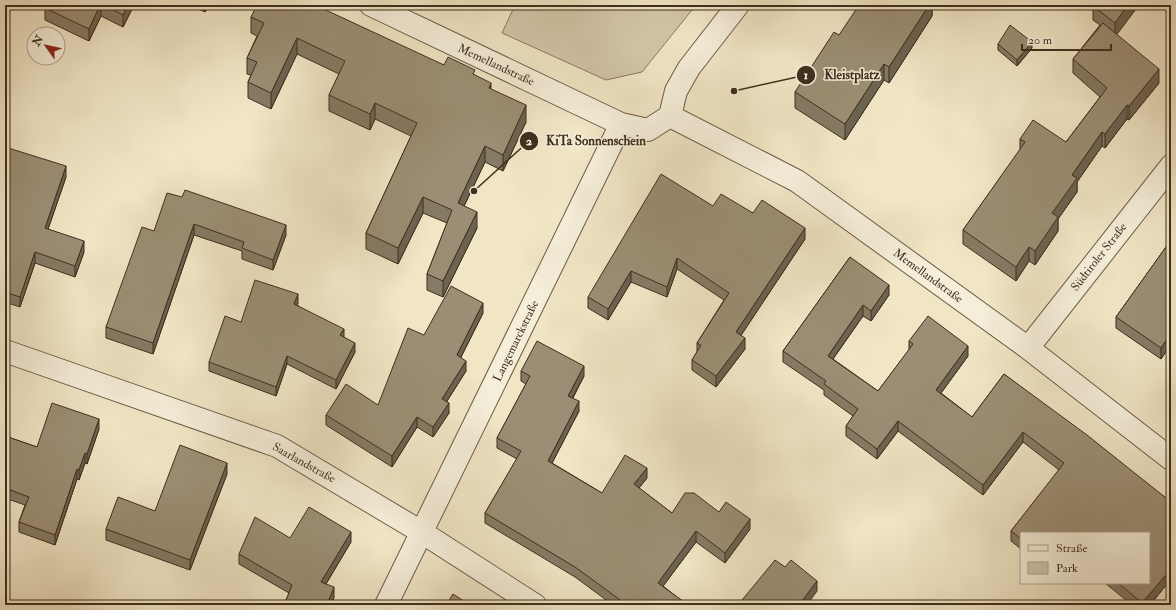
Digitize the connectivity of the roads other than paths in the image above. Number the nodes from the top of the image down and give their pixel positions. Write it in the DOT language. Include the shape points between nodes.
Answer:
graph roads {
  1 [pos="371,5"];
  2 [pos="738,5"];
  3 [pos="670,116"];
  4 [pos="621,124"];
  5 [pos="1171,166"];
  6 [pos="1028,348"];
  7 [pos="5,351"];
  8 [pos="1171,459"];
  9 [pos="423,533"];
  10 [pos="386,605"];
  11 [pos="535,605"];
  1 -- 4 [label="street, Memellandstraße"];
  2 -- 3 [label="street" via="689,68 676,91"];
  3 -- 4 [label="street" via="648,130"];
  3 -- 6 [label="street, Memellandstraße" via="796,181"];
  4 -- 9 [label="street, Langemarckstraße"];
  5 -- 6 [label="street, Südtiroler Straße"];
  6 -- 8 [label="street, Memellandstraße"];
  7 -- 9 [label="street, Saarlandstraße" via="277,446"];
  9 -- 10 [label="street, Langemarckstraße"];
  9 -- 11 [label="street, Saarlandstraße"];
}
